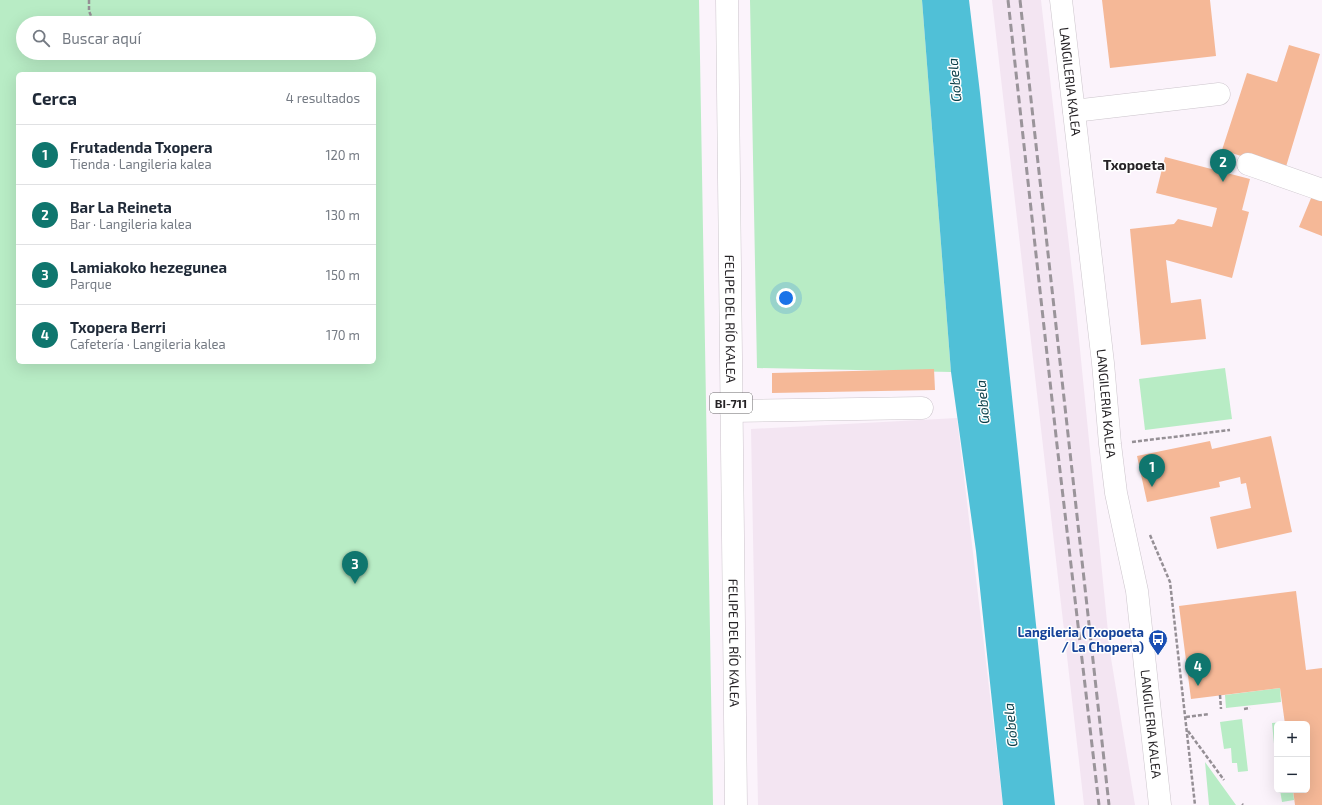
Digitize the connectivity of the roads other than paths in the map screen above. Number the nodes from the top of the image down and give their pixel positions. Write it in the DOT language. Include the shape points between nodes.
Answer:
graph roads {
  1 [pos="727,0"];
  2 [pos="1061,0"];
  3 [pos="1220,94"];
  4 [pos="1074,111"];
  5 [pos="1248,164"];
  6 [pos="1322,190"];
  7 [pos="922,408"];
  8 [pos="731,411"];
  9 [pos="736,805"];
  10 [pos="1160,805"];
  1 -- 8 [label="street, FELIPE DEL RÍO KALEA / BI-711"];
  2 -- 4 [label="street, LANGILERIA KALEA"];
  3 -- 4 [label="street"];
  4 -- 10 [label="street, LANGILERIA KALEA" via="1116,493 1137,591"];
  5 -- 6 [label="street"];
  7 -- 8 [label="street"];
  8 -- 9 [label="street, FELIPE DEL RÍO KALEA / BI-711"];
}
